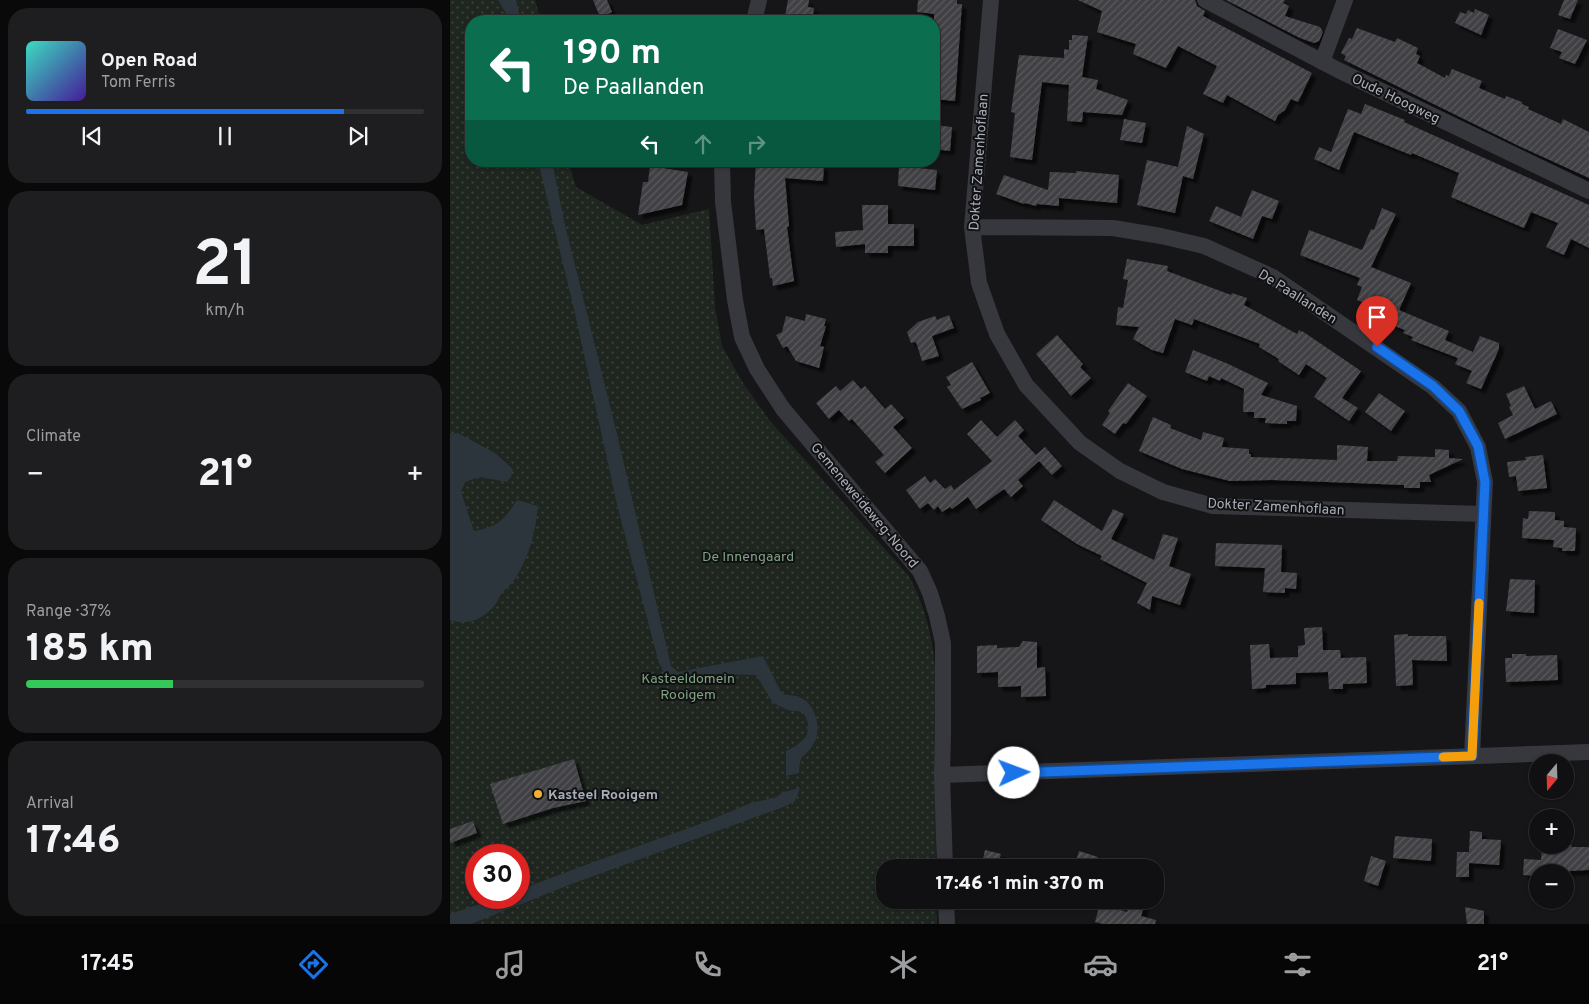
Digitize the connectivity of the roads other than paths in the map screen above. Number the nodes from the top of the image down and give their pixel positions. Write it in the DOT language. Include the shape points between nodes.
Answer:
graph roads {
  1 [pos="759,0"];
  2 [pos="991,0"];
  3 [pos="1206,0"];
  4 [pos="1345,0"];
  5 [pos="755,15"];
  6 [pos="1322,62"];
  7 [pos="722,167"];
  8 [pos="1589,191"];
  9 [pos="972,227"];
  10 [pos="1483,514"];
  11 [pos="1589,752"];
  12 [pos="1472,756"];
  13 [pos="942,775"];
  14 [pos="945,859"];
  15 [pos="946,909"];
  16 [pos="947,924"];
  1 -- 5 [label="street"];
  2 -- 9 [label="street, Dokter Zamenhoflaan"];
  3 -- 6 [label="street, Oude Hoogweg"];
  4 -- 6 [label="street"];
  6 -- 8 [label="street, Oude Hoogweg"];
  7 -- 13 [label="street, Gemeneweideweg-Noord" via="723,202 735,300 742,337 757,368 783,409 920,571 930,593 943,643"];
  9 -- 10 [label="street, De Paallanden" via="1113,228 1204,246 1273,277 1433,386 1459,411 1478,446 1485,482"];
  9 -- 10 [label="street, Dokter Zamenhoflaan" via="979,283 997,334 1026,385 1080,443 1120,472 1162,492 1214,506"];
  10 -- 12 [label="street, De Paallanden"];
  11 -- 12 [label="street"];
  12 -- 13 [label="street"];
  13 -- 14 [label="street, Gemeneweideweg-Noord"];
  15 -- 16 [label="street"];
}
